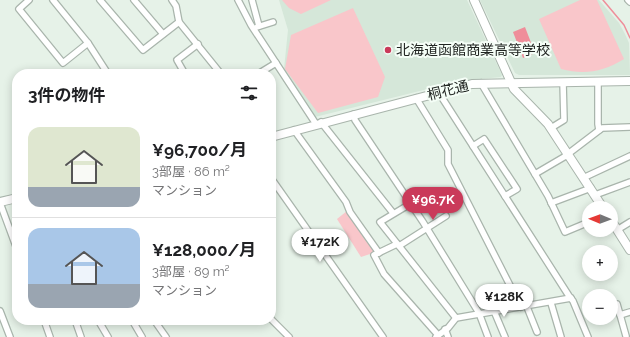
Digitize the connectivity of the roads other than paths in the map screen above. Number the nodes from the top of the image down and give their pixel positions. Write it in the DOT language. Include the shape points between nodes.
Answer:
graph roads {
  1 [pos="29,0"];
  2 [pos="53,0"];
  3 [pos="100,0"];
  4 [pos="134,0"];
  5 [pos="172,0"];
  6 [pos="238,0"];
  7 [pos="252,0"];
  8 [pos="474,0"];
  9 [pos="179,22"];
  10 [pos="273,22"];
  11 [pos="259,26"];
  12 [pos="253,29"];
  13 [pos="163,34"];
  14 [pos="88,43"];
  15 [pos="198,44"];
  16 [pos="276,63"];
  17 [pos="105,69"];
  18 [pos="182,69"];
  19 [pos="217,69"];
  20 [pos="266,69"];
  21 [pos="598,81"];
  22 [pos="630,81"];
  23 [pos="512,82"];
  24 [pos="564,82"];
  25 [pos="481,83"];
  26 [pos="439,92"];
  27 [pos="416,98"];
  28 [pos="354,114"];
  29 [pos="319,123"];
  30 [pos="630,127"];
  31 [pos="551,128"];
  32 [pos="294,130"];
  33 [pos="599,130"];
  34 [pos="276,135"];
  35 [pos="473,146"];
  36 [pos="568,154"];
  37 [pos="630,156"];
  38 [pos="535,174"];
  39 [pos="584,178"];
  40 [pos="630,182"];
  41 [pos="276,185"];
  42 [pos="593,192"];
  43 [pos="505,196"];
  44 [pos="12,199"];
  45 [pos="599,201"];
  46 [pos="0,202"];
  47 [pos="552,203"];
  48 [pos="410,204"];
  49 [pos="393,213"];
  50 [pos="446,216"];
  51 [pos="630,222"];
  52 [pos="582,225"];
  53 [pos="427,228"];
  54 [pos="618,229"];
  55 [pos="618,232"];
  56 [pos="12,234"];
  57 [pos="398,245"];
  58 [pos="630,250"];
  59 [pos="379,253"];
  60 [pos="571,298"];
  61 [pos="551,303"];
  62 [pos="524,307"];
  63 [pos="618,308"];
  64 [pos="0,311"];
  65 [pos="494,311"];
  66 [pos="630,312"];
  67 [pos="479,314"];
  68 [pos="620,315"];
  69 [pos="456,318"];
  70 [pos="1,319"];
  71 [pos="276,324"];
  72 [pos="46,325"];
  73 [pos="77,325"];
  74 [pos="101,325"];
  75 [pos="135,325"];
  76 [pos="158,325"];
  77 [pos="445,329"];
  78 [pos="537,332"];
  79 [pos="437,336"];
  80 [pos="626,336"];
  81 [pos="10,337"];
  82 [pos="50,337"];
  83 [pos="81,337"];
  84 [pos="108,337"];
  85 [pos="142,337"];
  86 [pos="166,337"];
  87 [pos="289,337"];
  88 [pos="383,337"];
  89 [pos="448,337"];
  90 [pos="488,337"];
  91 [pos="504,337"];
  92 [pos="561,337"];
  93 [pos="588,337"];
  1 -- 14 [label="street" via="19,8 64,63"];
  2 -- 14 [label="street"];
  3 -- 13 [label="street" via="143,50"];
  4 -- 13 [label="street"];
  5 -- 9 [label="street"];
  6 -- 12 [label="street"];
  7 -- 11 [label="street"];
  8 -- 23 [label="street"];
  9 -- 13 [label="street"];
  9 -- 15 [label="street"];
  10 -- 11 [label="street"];
  11 -- 12 [label="street"];
  12 -- 16 [label="street"];
  14 -- 17 [label="street"];
  15 -- 18 [label="street" via="177,60"];
  15 -- 19 [label="street"];
  16 -- 20 [label="street"];
  16 -- 29 [label="street"];
  21 -- 22 [label="street, 桐花通"];
  21 -- 24 [label="street, 桐花通"];
  21 -- 33 [label="street"];
  23 -- 24 [label="street, 桐花通"];
  23 -- 25 [label="street, 桐花通"];
  23 -- 31 [label="street" via="518,94"];
  24 -- 31 [label="street" via="564,120"];
  25 -- 26 [label="street, 桐花通"];
  25 -- 38 [label="street"];
  26 -- 27 [label="street, 桐花通"];
  26 -- 35 [label="street"];
  27 -- 28 [label="street, 桐花通"];
  27 -- 62 [label="street" via="448,150 448,164"];
  28 -- 29 [label="street, 桐花通"];
  28 -- 48 [label="street" via="355,120"];
  29 -- 32 [label="street, 桐花通"];
  29 -- 49 [label="street"];
  30 -- 33 [label="street"];
  31 -- 36 [label="street"];
  32 -- 34 [label="street, 桐花通"];
  32 -- 59 [label="street"];
  33 -- 36 [label="street"];
  35 -- 43 [label="street"];
  35 -- 43 [label="street" via="484,138 517,189"];
  36 -- 38 [label="street"];
  36 -- 39 [label="street"];
  37 -- 39 [label="street"];
  38 -- 47 [label="street"];
  39 -- 42 [label="street"];
  40 -- 42 [label="street"];
  41 -- 88 [label="street"];
  42 -- 45 [label="street"];
  42 -- 47 [label="street"];
  43 -- 60 [label="street"];
  44 -- 46 [label="street"];
  46 -- 56 [label="street"];
  47 -- 52 [label="street" via="565,232"];
  48 -- 49 [label="street"];
  48 -- 53 [label="street"];
  49 -- 57 [label="street" via="380,222"];
  50 -- 53 [label="street"];
  51 -- 54 [label="street"];
  53 -- 57 [label="street"];
  53 -- 67 [label="street"];
  55 -- 58 [label="street"];
  57 -- 59 [label="street"];
  57 -- 69 [label="street"];
  59 -- 79 [label="street" via="374,255 384,274"];
  60 -- 61 [label="street"];
  60 -- 93 [label="street"];
  61 -- 62 [label="street"];
  61 -- 92 [label="street"];
  62 -- 65 [label="street"];
  62 -- 78 [label="street"];
  63 -- 68 [label="street"];
  64 -- 70 [label="street"];
  65 -- 67 [label="street"];
  65 -- 91 [label="street"];
  66 -- 68 [label="street"];
  67 -- 69 [label="street"];
  67 -- 90 [label="street"];
  68 -- 80 [label="street"];
  69 -- 77 [label="street"];
  70 -- 81 [label="street"];
  71 -- 87 [label="street"];
  72 -- 82 [label="street"];
  73 -- 83 [label="street"];
  74 -- 84 [label="street"];
  75 -- 85 [label="street"];
  76 -- 86 [label="street"];
  77 -- 79 [label="street"];
  77 -- 89 [label="street"];
}
